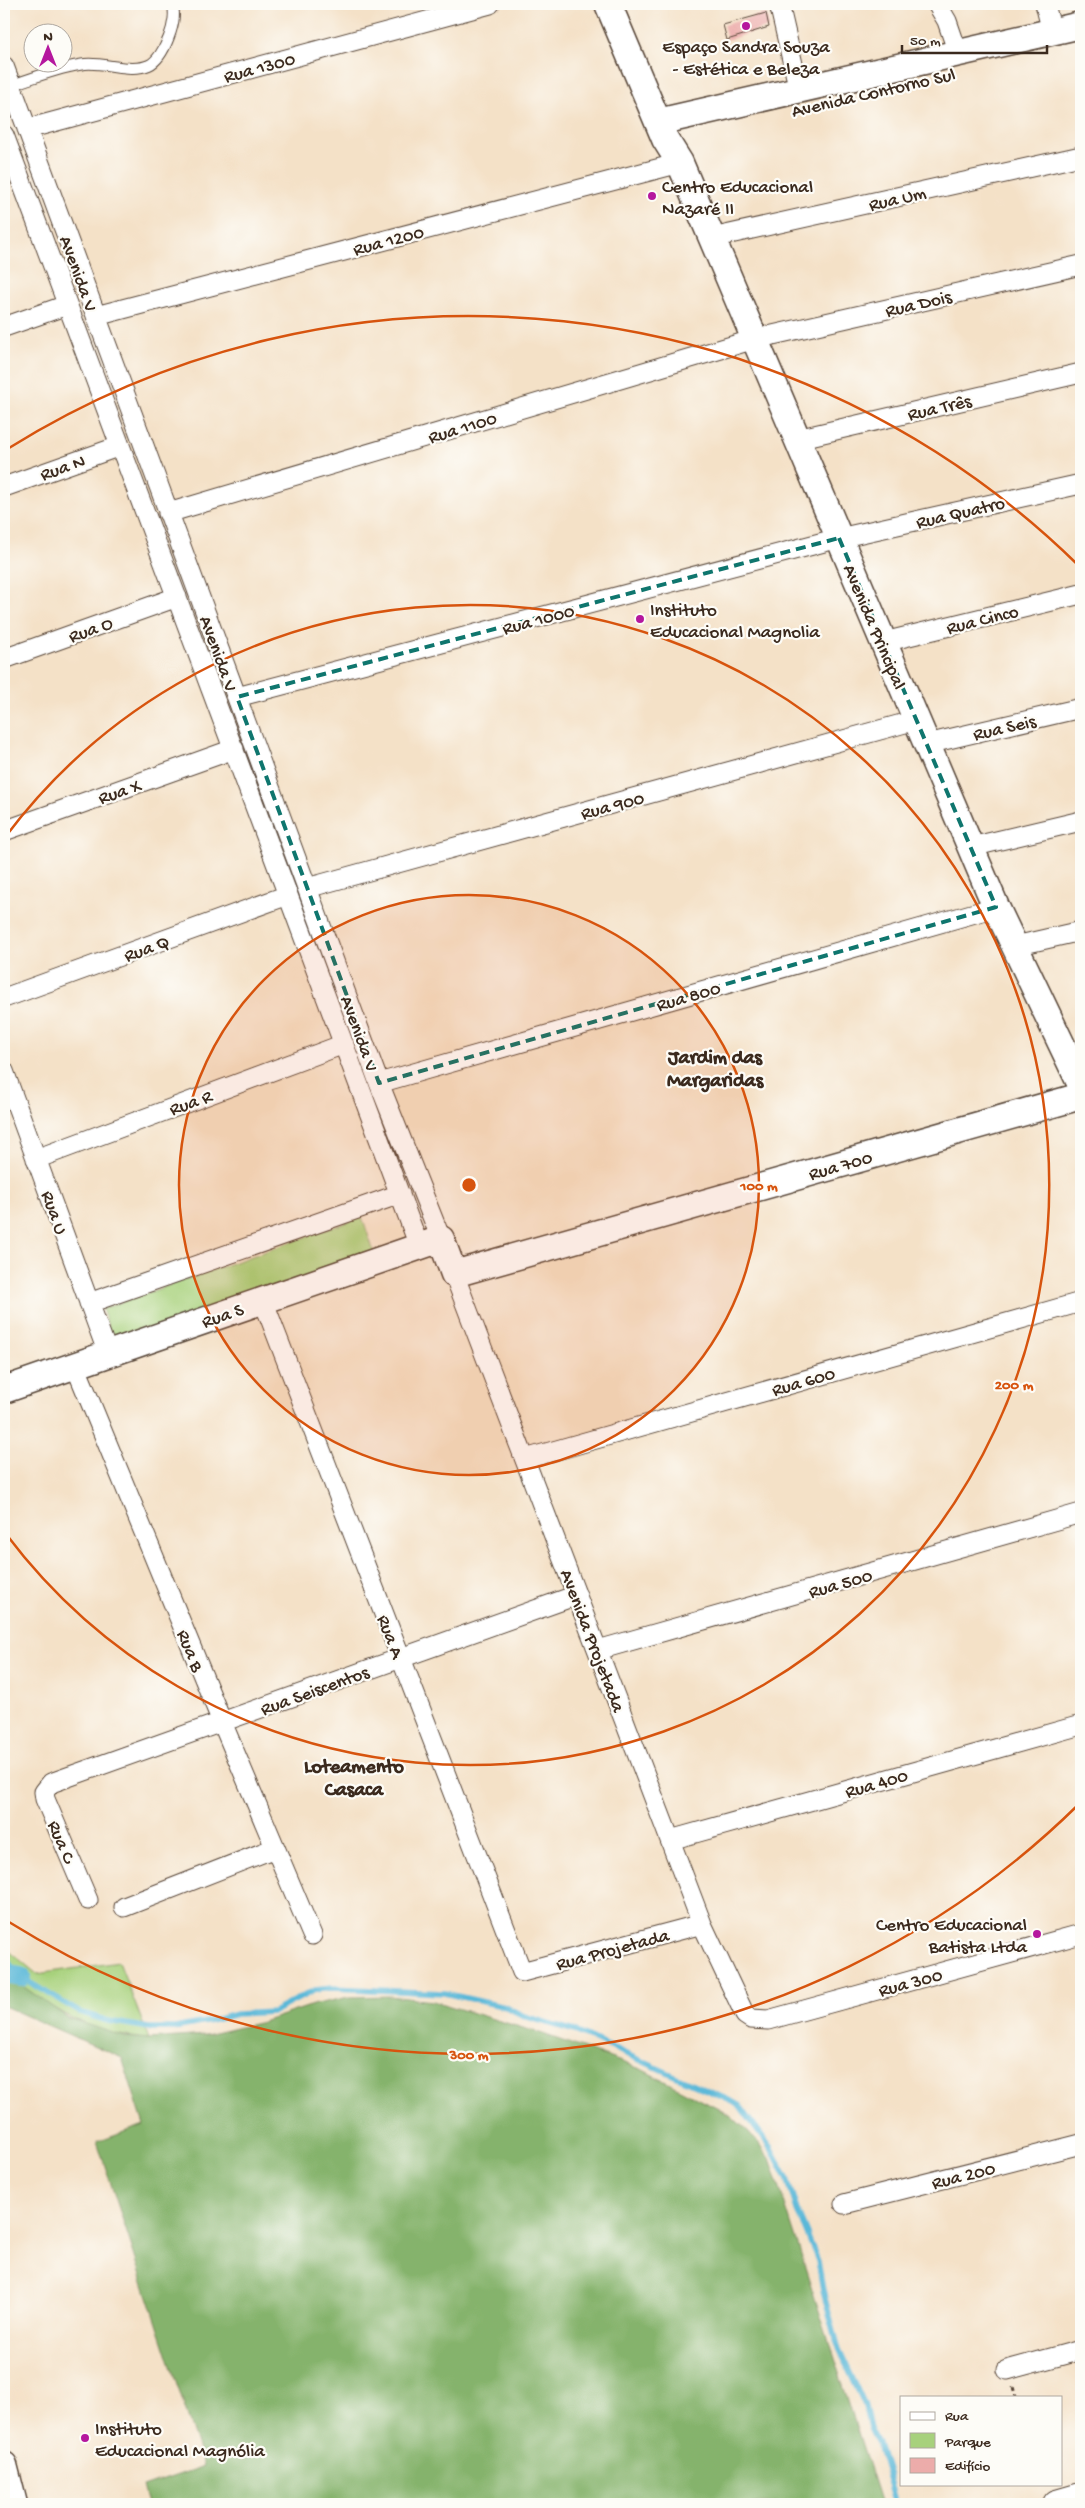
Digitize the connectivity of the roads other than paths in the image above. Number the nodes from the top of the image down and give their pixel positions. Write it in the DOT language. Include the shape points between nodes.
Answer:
graph roads {
  1 [pos="172,4"];
  2 [pos="490,4"];
  3 [pos="779,4"];
  4 [pos="937,4"];
  5 [pos="1045,4"];
  6 [pos="615,5"];
  7 [pos="1081,25"];
  8 [pos="1052,32"];
  9 [pos="1081,44"];
  10 [pos="958,53"];
  11 [pos="4,66"];
  12 [pos="10,84"];
  13 [pos="799,90"];
  14 [pos="27,129"];
  15 [pos="667,129"];
  16 [pos="5,145"];
  17 [pos="1081,156"];
  18 [pos="680,163"];
  19 [pos="712,238"];
  20 [pos="1081,264"];
  21 [pos="67,305"];
  22 [pos="96,316"];
  23 [pos="4,327"];
  24 [pos="755,339"];
  25 [pos="1081,373"];
  26 [pos="797,439"];
  27 [pos="120,446"];
  28 [pos="1081,484"];
  29 [pos="4,487"];
  30 [pos="168,513"];
  31 [pos="839,538"];
  32 [pos="1081,594"];
  33 [pos="176,597"];
  34 [pos="884,642"];
  35 [pos="4,659"];
  36 [pos="237,698"];
  37 [pos="1081,708"];
  38 [pos="916,720"];
  39 [pos="927,744"];
  40 [pos="234,749"];
  41 [pos="1081,821"];
  42 [pos="4,831"];
  43 [pos="971,848"];
  44 [pos="307,888"];
  45 [pos="288,895"];
  46 [pos="996,907"];
  47 [pos="1081,931"];
  48 [pos="1015,946"];
  49 [pos="4,998"];
  50 [pos="344,1044"];
  51 [pos="1073,1048"];
  52 [pos="4,1071"];
  53 [pos="379,1083"];
  54 [pos="1081,1085"];
  55 [pos="1081,1096"];
  56 [pos="36,1159"];
  57 [pos="400,1194"];
  58 [pos="430,1243"];
  59 [pos="454,1274"];
  60 [pos="263,1300"];
  61 [pos="1081,1302"];
  62 [pos="89,1303"];
  63 [pos="108,1354"];
  64 [pos="75,1365"];
  65 [pos="4,1390"];
  66 [pos="525,1458"];
  67 [pos="1081,1513"];
  68 [pos="577,1595"];
  69 [pos="598,1650"];
  70 [pos="400,1658"];
  71 [pos="222,1722"];
  72 [pos="1081,1725"];
  73 [pos="51,1783"];
  74 [pos="670,1840"];
  75 [pos="275,1848"];
  76 [pos="88,1900"];
  77 [pos="124,1906"];
  78 [pos="702,1924"];
  79 [pos="1081,1934"];
  80 [pos="312,1935"];
  81 [pos="522,1972"];
  82 [pos="768,2020"];
  83 [pos="1081,2144"];
  84 [pos="844,2204"];
  85 [pos="1081,2350"];
  86 [pos="1007,2370"];
  87 [pos="5,2473"];
  88 [pos="1081,2497"];
  89 [pos="14,2504"];
  90 [pos="1057,2504"];
  1 -- 12 [label="lane" via="175,22 156,60 150,64 134,68 77,65"];
  2 -- 14 [label="street, Rua 1300"];
  3 -- 13 [label="street"];
  4 -- 10 [label="street"];
  5 -- 8 [label="street"];
  6 -- 15 [label="main road, Avenida Principal"];
  7 -- 8 [label="main road, Avenida Contorno Sul"];
  8 -- 10 [label="main road, Avenida Contorno Sul"];
  9 -- 15 [label="main road, Avenida Contorno Sul"];
  10 -- 13 [label="main road, Avenida Contorno Sul"];
  11 -- 12 [label="street, Avenida V"];
  12 -- 14 [label="street, Avenida V"];
  13 -- 15 [label="main road, Avenida Contorno Sul"];
  14 -- 22 [label="street, Avenida V"];
  15 -- 18 [label="main road, Avenida Principal"];
  16 -- 21 [label="street, Avenida V"];
  17 -- 19 [label="street, Rua Um"];
  18 -- 19 [label="main road, Avenida Principal"];
  18 -- 22 [label="street, Rua 1200"];
  19 -- 24 [label="main road, Avenida Principal"];
  20 -- 24 [label="street, Rua Dois"];
  21 -- 23 [label="street"];
  21 -- 27 [label="street, Avenida V"];
  22 -- 30 [label="street, Avenida V"];
  24 -- 26 [label="main road, Avenida Principal"];
  24 -- 30 [label="street, Rua 1100"];
  25 -- 26 [label="street, Rua Três"];
  26 -- 31 [label="main road, Avenida Principal"];
  27 -- 29 [label="street, Rua N"];
  27 -- 33 [label="street, Avenida V"];
  28 -- 31 [label="street, Rua Quatro"];
  30 -- 36 [label="street, Avenida V"];
  31 -- 34 [label="main road, Avenida Principal"];
  31 -- 36 [label="street, Rua 1000"];
  32 -- 34 [label="street, Rua Cinco"];
  33 -- 35 [label="street, Rua O"];
  33 -- 40 [label="street, Avenida V"];
  34 -- 38 [label="main road, Avenida Principal"];
  36 -- 44 [label="street, Avenida V"];
  37 -- 39 [label="street, Rua Seis"];
  38 -- 39 [label="main road, Avenida Principal"];
  38 -- 44 [label="street, Rua 900"];
  39 -- 43 [label="main road, Avenida Principal"];
  40 -- 42 [label="street, Rua X"];
  40 -- 45 [label="street, Avenida V"];
  41 -- 43 [label="street"];
  43 -- 46 [label="main road, Avenida Principal"];
  44 -- 53 [label="street, Avenida V"];
  45 -- 49 [label="street, Rua Q"];
  45 -- 50 [label="street, Avenida V"];
  46 -- 48 [label="main road, Avenida Principal"];
  46 -- 53 [label="street, Rua 800"];
  47 -- 48 [label="street"];
  48 -- 51 [label="main road, Avenida Principal"];
  50 -- 56 [label="street, Rua R"];
  50 -- 57 [label="street, Avenida V"];
  51 -- 54 [label="main road, Avenida Principal"];
  52 -- 56 [label="street, Rua U"];
  53 -- 58 [label="street, Avenida V"];
  55 -- 59 [label="main road, Rua 700"];
  56 -- 62 [label="street, Rua U"];
  57 -- 58 [label="street, Avenida V"];
  57 -- 62 [label="street"];
  58 -- 59 [label="main road, Avenida Projetada"];
  58 -- 60 [label="main road, Rua S"];
  59 -- 66 [label="street, Avenida Projetada"];
  60 -- 63 [label="main road, Rua S"];
  60 -- 70 [label="street, Rua A"];
  61 -- 66 [label="street, Rua 600"];
  62 -- 63 [label="street, Rua U"];
  63 -- 64 [label="main road, Rua S"];
  64 -- 65 [label="main road, Rua S"];
  64 -- 71 [label="street, Rua B"];
  66 -- 68 [label="street, Avenida Projetada"];
  67 -- 69 [label="street, Rua 500"];
  68 -- 69 [label="street, Avenida Projetada"];
  68 -- 70 [label="street, Rua Seiscentos"];
  69 -- 74 [label="street, Avenida Projetada"];
  70 -- 71 [label="street, Rua Seiscentos"];
  70 -- 81 [label="street, Rua A"];
  71 -- 73 [label="street, Rua Seiscentos"];
  71 -- 75 [label="street, Rua B"];
  72 -- 74 [label="street, Rua 400"];
  73 -- 76 [label="street, Rua C" via="44,1792 45,1798"];
  74 -- 78 [label="street, Avenida Projetada"];
  75 -- 77 [label="street"];
  75 -- 80 [label="street, Rua B"];
  78 -- 81 [label="street, Rua Projetada"];
  78 -- 82 [label="street, Avenida Projetada" via="745,2015 751,2019"];
  79 -- 82 [label="street, Rua 300"];
  83 -- 84 [label="street, Rua 200"];
  85 -- 86 [label="street"];
  87 -- 89 [label="main road"];
  88 -- 90 [label="main road"];
}
